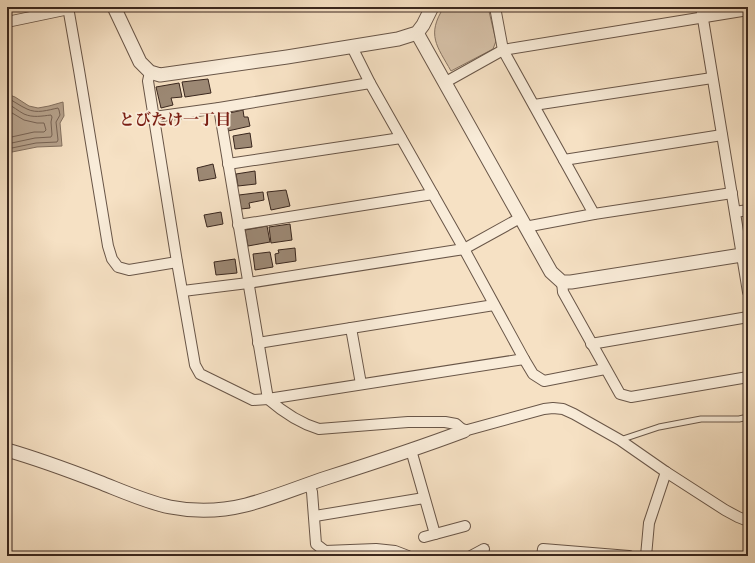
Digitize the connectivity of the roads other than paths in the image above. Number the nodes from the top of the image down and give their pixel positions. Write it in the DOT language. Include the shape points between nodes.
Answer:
graph roads {
  1 [pos="114,7"];
  2 [pos="432,7"];
  3 [pos="495,7"];
  4 [pos="701,7"];
  5 [pos="69,8"];
  6 [pos="748,10"];
  7 [pos="702,18"];
  8 [pos="7,22"];
  9 [pos="417,33"];
  10 [pos="352,47"];
  11 [pos="503,50"];
  12 [pos="150,72"];
  13 [pos="712,78"];
  14 [pos="370,83"];
  15 [pos="444,83"];
  16 [pos="534,105"];
  17 [pos="219,108"];
  18 [pos="154,117"];
  19 [pos="722,135"];
  20 [pos="401,138"];
  21 [pos="564,160"];
  22 [pos="228,164"];
  23 [pos="732,193"];
  24 [pos="433,194"];
  25 [pos="748,210"];
  26 [pos="735,212"];
  27 [pos="594,214"];
  28 [pos="523,223"];
  29 [pos="238,226"];
  30 [pos="464,249"];
  31 [pos="745,255"];
  32 [pos="177,262"];
  33 [pos="248,282"];
  34 [pos="562,282"];
  35 [pos="182,291"];
  36 [pos="748,292"];
  37 [pos="494,305"];
  38 [pos="748,317"];
  39 [pos="351,328"];
  40 [pos="258,343"];
  41 [pos="591,344"];
  42 [pos="524,359"];
  43 [pos="605,369"];
  44 [pos="748,377"];
  45 [pos="361,384"];
  46 [pos="268,399"];
  47 [pos="748,417"];
  48 [pos="464,431"];
  49 [pos="620,440"];
  50 [pos="7,450"];
  51 [pos="410,450"];
  52 [pos="666,472"];
  53 [pos="309,484"];
  54 [pos="424,498"];
  55 [pos="315,516"];
  56 [pos="748,521"];
  57 [pos="465,526"];
  58 [pos="435,534"];
  59 [pos="424,537"];
  60 [pos="484,549"];
  61 [pos="408,556"];
  62 [pos="472,556"];
  63 [pos="542,556"];
  64 [pos="629,556"];
  65 [pos="646,556"];
  1 -- 12 [label="street" via="140,62"];
  2 -- 9 [label="street"];
  3 -- 11 [label="street"];
  4 -- 7 [label="street"];
  5 -- 8 [label="street"];
  5 -- 32 [label="street" via="112,259 118,267 129,270"];
  6 -- 7 [label="street"];
  7 -- 11 [label="street"];
  7 -- 13 [label="street"];
  9 -- 10 [label="street" via="398,40"];
  9 -- 15 [label="street"];
  10 -- 12 [label="street" via="171,74 160,75"];
  10 -- 14 [label="street"];
  11 -- 15 [label="street"];
  11 -- 16 [label="street"];
  12 -- 18 [label="street" via="148,81"];
  13 -- 16 [label="street"];
  13 -- 19 [label="street"];
  14 -- 17 [label="street"];
  14 -- 20 [label="street"];
  15 -- 28 [label="street"];
  16 -- 21 [label="street"];
  17 -- 18 [label="street"];
  17 -- 22 [label="street"];
  18 -- 32 [label="street"];
  19 -- 21 [label="street"];
  19 -- 23 [label="street"];
  20 -- 22 [label="street"];
  20 -- 24 [label="street"];
  21 -- 27 [label="street"];
  22 -- 29 [label="street"];
  23 -- 26 [label="street"];
  23 -- 27 [label="street"];
  24 -- 29 [label="street"];
  24 -- 30 [label="street"];
  25 -- 26 [label="street"];
  26 -- 31 [label="street"];
  27 -- 28 [label="street"];
  28 -- 30 [label="street"];
  28 -- 34 [label="street" via="551,272"];
  29 -- 33 [label="street"];
  30 -- 33 [label="street"];
  30 -- 37 [label="street"];
  31 -- 34 [label="street"];
  31 -- 36 [label="street"];
  32 -- 35 [label="street"];
  33 -- 35 [label="street"];
  33 -- 40 [label="street"];
  34 -- 41 [label="street" via="563,292"];
  35 -- 46 [label="street" via="195,365 200,374 253,400"];
  37 -- 39 [label="street"];
  37 -- 42 [label="street"];
  38 -- 41 [label="street"];
  39 -- 40 [label="street"];
  39 -- 45 [label="street"];
  40 -- 46 [label="street"];
  41 -- 43 [label="street"];
  42 -- 43 [label="street" via="534,374 544,381"];
  42 -- 45 [label="street"];
  43 -- 44 [label="street" via="620,394 631,397"];
  45 -- 46 [label="street"];
  46 -- 48 [label="street" via="291,417 318,429 408,422 445,422 456,424"];
  47 -- 49 [label="lane" via="701,419 659,427"];
  48 -- 49 [label="street" via="553,408 574,414"];
  48 -- 51 [label="street"];
  49 -- 52 [label="street"];
  50 -- 53 [label="street" via="153,502 186,509 225,509 245,505"];
  51 -- 53 [label="street"];
  51 -- 54 [label="street"];
  52 -- 56 [label="street" via="725,510"];
  52 -- 65 [label="street" via="649,524"];
  53 -- 55 [label="street"];
  54 -- 55 [label="street"];
  54 -- 58 [label="street"];
  55 -- 61 [label="street" via="316,544 325,551 376,549 395,551"];
  57 -- 58 [label="street"];
  58 -- 59 [label="street"];
  60 -- 62 [label="street"];
  63 -- 64 [label="street" via="543,549"];
}
